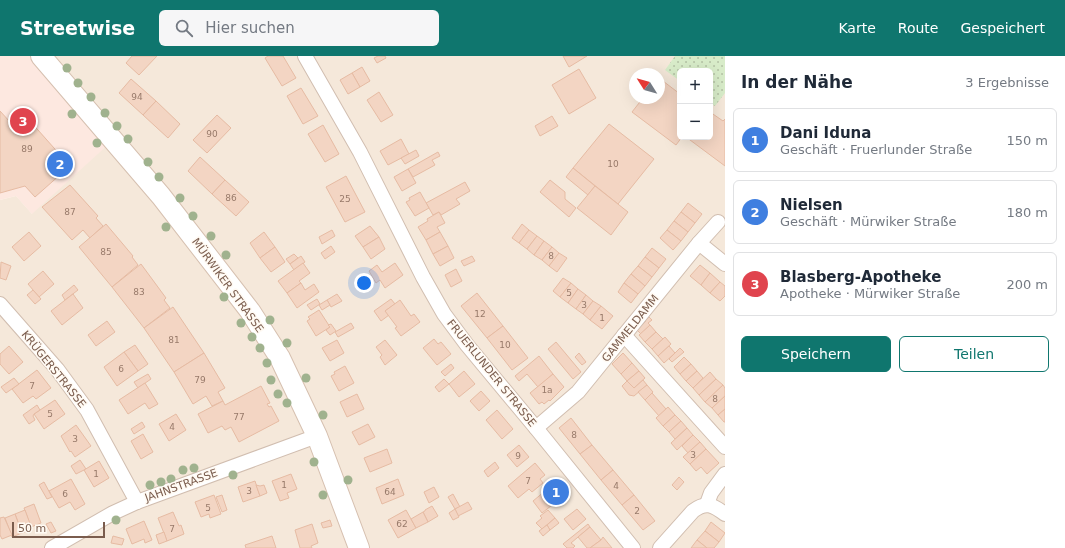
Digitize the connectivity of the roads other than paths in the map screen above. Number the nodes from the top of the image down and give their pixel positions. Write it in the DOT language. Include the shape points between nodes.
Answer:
graph roads {
  1 [pos="41,56"];
  2 [pos="305,56"];
  3 [pos="718,222"];
  4 [pos="699,242"];
  5 [pos="725,264"];
  6 [pos="0,304"];
  7 [pos="624,335"];
  8 [pos="536,428"];
  9 [pos="317,436"];
  10 [pos="725,447"];
  11 [pos="725,474"];
  12 [pos="137,502"];
  13 [pos="707,504"];
  14 [pos="725,514"];
  15 [pos="52,548"];
  16 [pos="359,548"];
  17 [pos="633,548"];
  18 [pos="660,548"];
  1 -- 9 [label="main road, MÜRWIKER STRASSE" via="162,196 250,311 280,358"];
  2 -- 8 [label="street, FRUERLUNDER STRASSE" via="360,152 444,314"];
  3 -- 4 [label="street, GAMMELDAMM"];
  4 -- 5 [label="street"];
  4 -- 7 [label="street, GAMMELDAMM"];
  6 -- 12 [label="street, KRÜGERSTRASSE" via="57,369 87,410"];
  7 -- 8 [label="street, GAMMELDAMM" via="578,392"];
  7 -- 10 [label="street"];
  8 -- 17 [label="street, FRUERLUNDER STRASSE"];
  9 -- 12 [label="street, JAHNSTRASSE"];
  9 -- 16 [label="main road, MÜRWIKER STRASSE"];
  11 -- 13 [label="street" via="711,493"];
  12 -- 15 [label="street, JAHNSTRASSE"];
  13 -- 14 [label="street"];
  13 -- 18 [label="street" via="693,511"];
}
